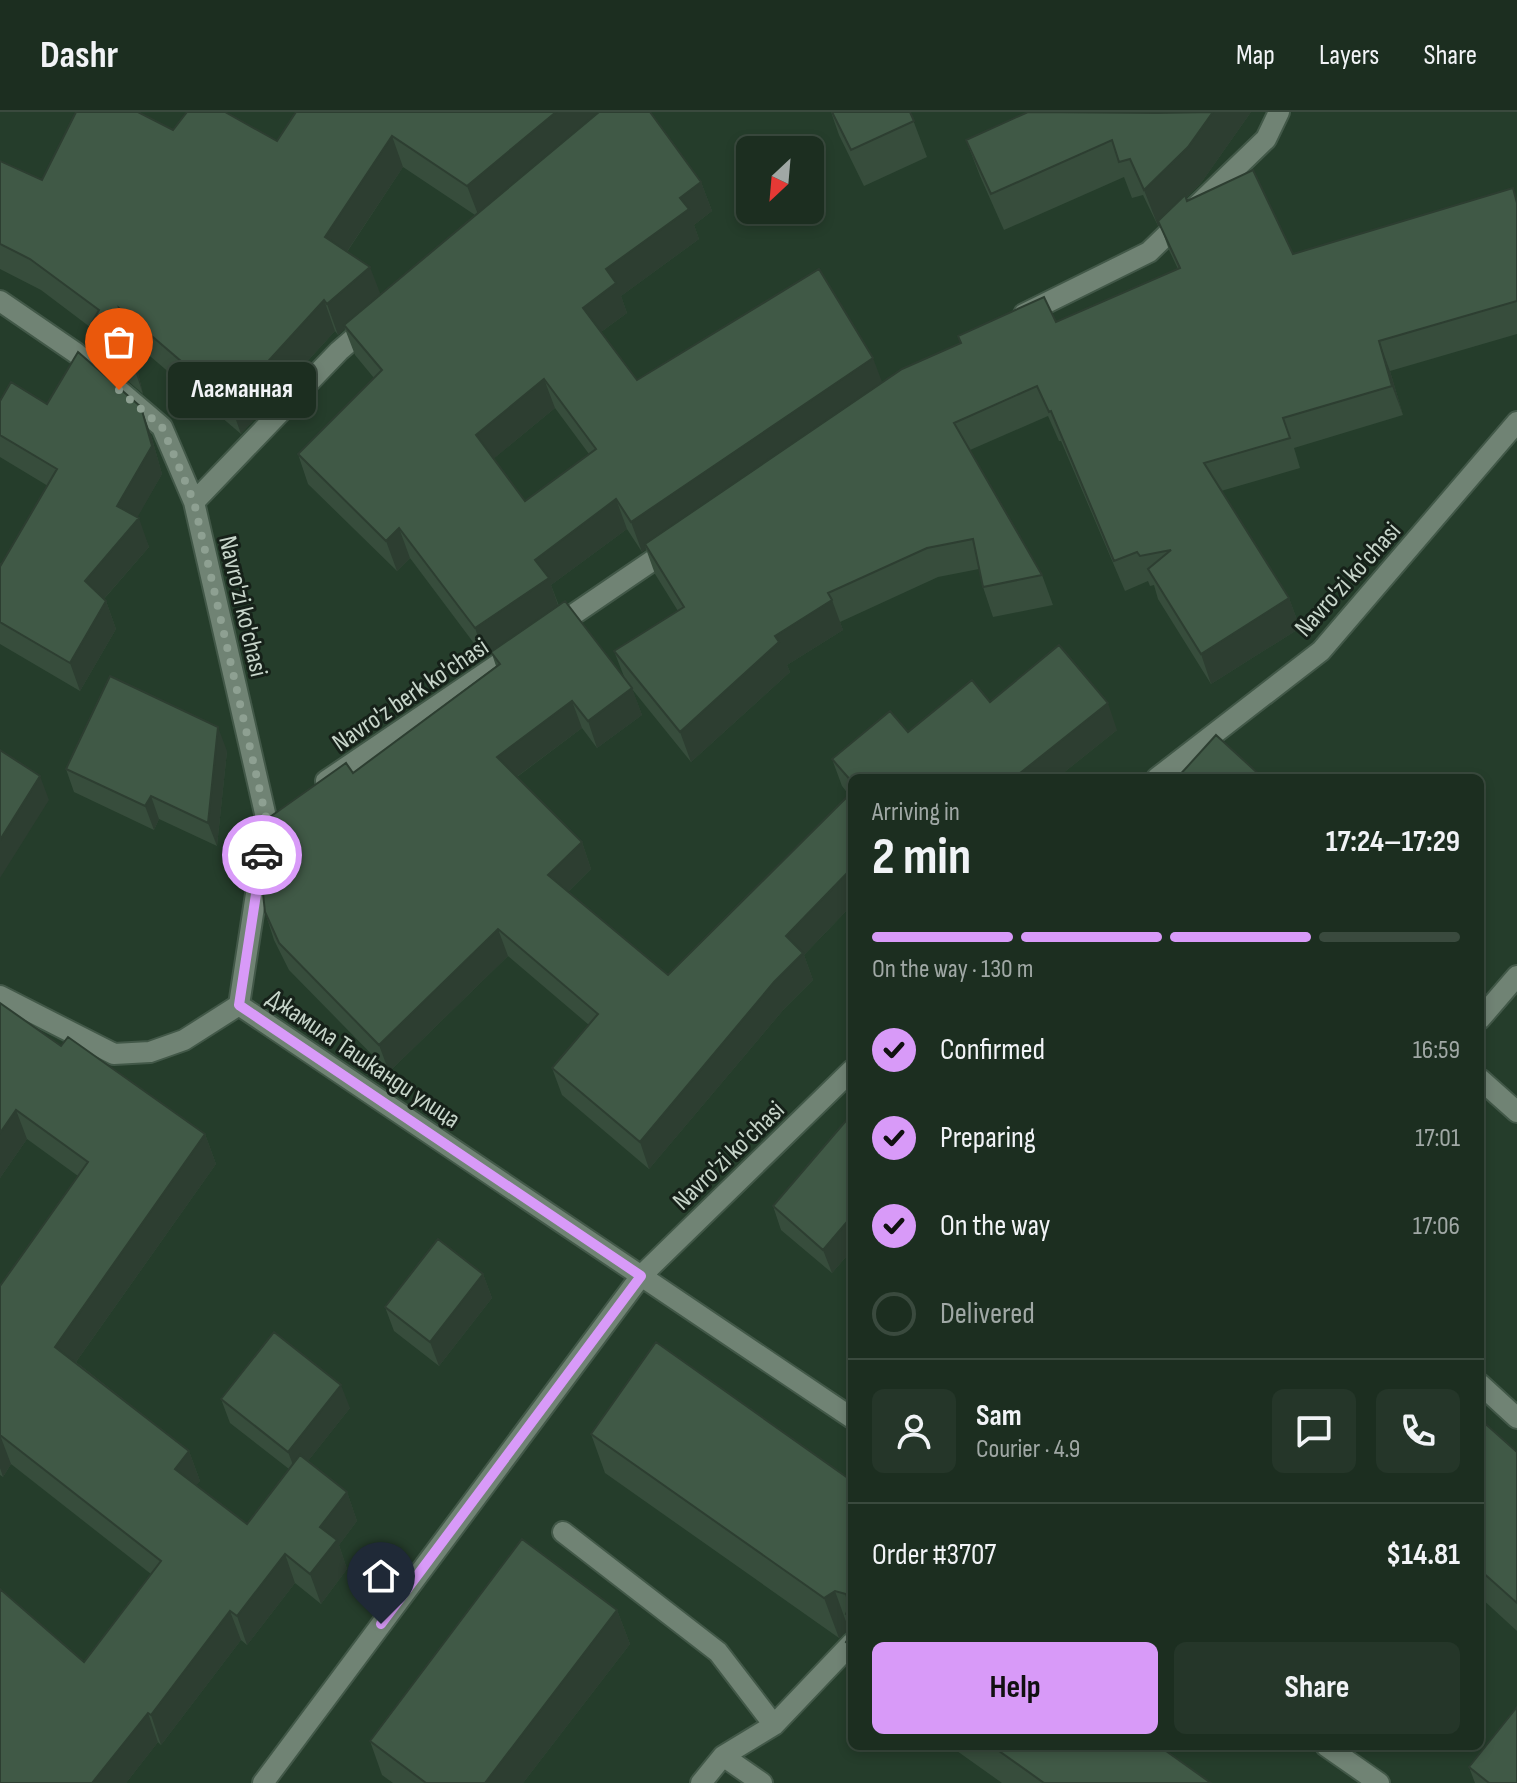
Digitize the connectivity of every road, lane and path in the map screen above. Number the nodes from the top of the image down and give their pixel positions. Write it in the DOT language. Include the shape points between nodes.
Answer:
graph roads {
  1 [pos="1279,112"];
  2 [pos="0,301"];
  3 [pos="387,311"];
  4 [pos="1003,325"];
  5 [pos="1517,422"];
  6 [pos="194,502"];
  7 [pos="688,536"];
  8 [pos="1162,774"];
  9 [pos="307,795"];
  10 [pos="1517,976"];
  11 [pos="0,996"];
  12 [pos="239,1005"];
  13 [pos="1484,1014"];
  14 [pos="848,1074"];
  15 [pos="1484,1083"];
  16 [pos="1517,1112"];
  17 [pos="641,1276"];
  18 [pos="1484,1388"];
  19 [pos="848,1415"];
  20 [pos="1517,1418"];
  21 [pos="563,1532"];
  22 [pos="848,1647"];
  23 [pos="774,1725"];
  24 [pos="1332,1750"];
  25 [pos="723,1756"];
  26 [pos="271,1780"];
  27 [pos="701,1783"];
  28 [pos="762,1783"];
  29 [pos="1379,1783"];
  1 -- 4 [label="street" via="1266,139 1149,252"];
  2 -- 6 [label="street, Navro'zi ko'chasi" via="76,353 162,427"];
  3 -- 6 [label="street" via="339,351"];
  5 -- 8 [label="street, Navro'zi ko'chasi" via="1321,651"];
  6 -- 12 [label="street, Navro'zi ko'chasi" via="274,817"];
  7 -- 9 [label="street, Navro'z berk ko'chasi"];
  10 -- 13 [label="street"];
  11 -- 12 [label="street, Джамила Ташканди улица" via="114,1054 150,1052 184,1040"];
  12 -- 17 [label="street, Джамила Ташканди улица"];
  14 -- 17 [label="street, Navro'zi ko'chasi"];
  15 -- 16 [label="street"];
  17 -- 19 [label="street, Джамила Ташканди улица"];
  17 -- 26 [label="street"];
  18 -- 20 [label="street"];
  21 -- 23 [label="street" via="718,1652"];
  22 -- 23 [label="street"];
  23 -- 25 [label="street"];
  24 -- 29 [label="street"];
  25 -- 27 [label="street"];
  25 -- 28 [label="street"];
}
